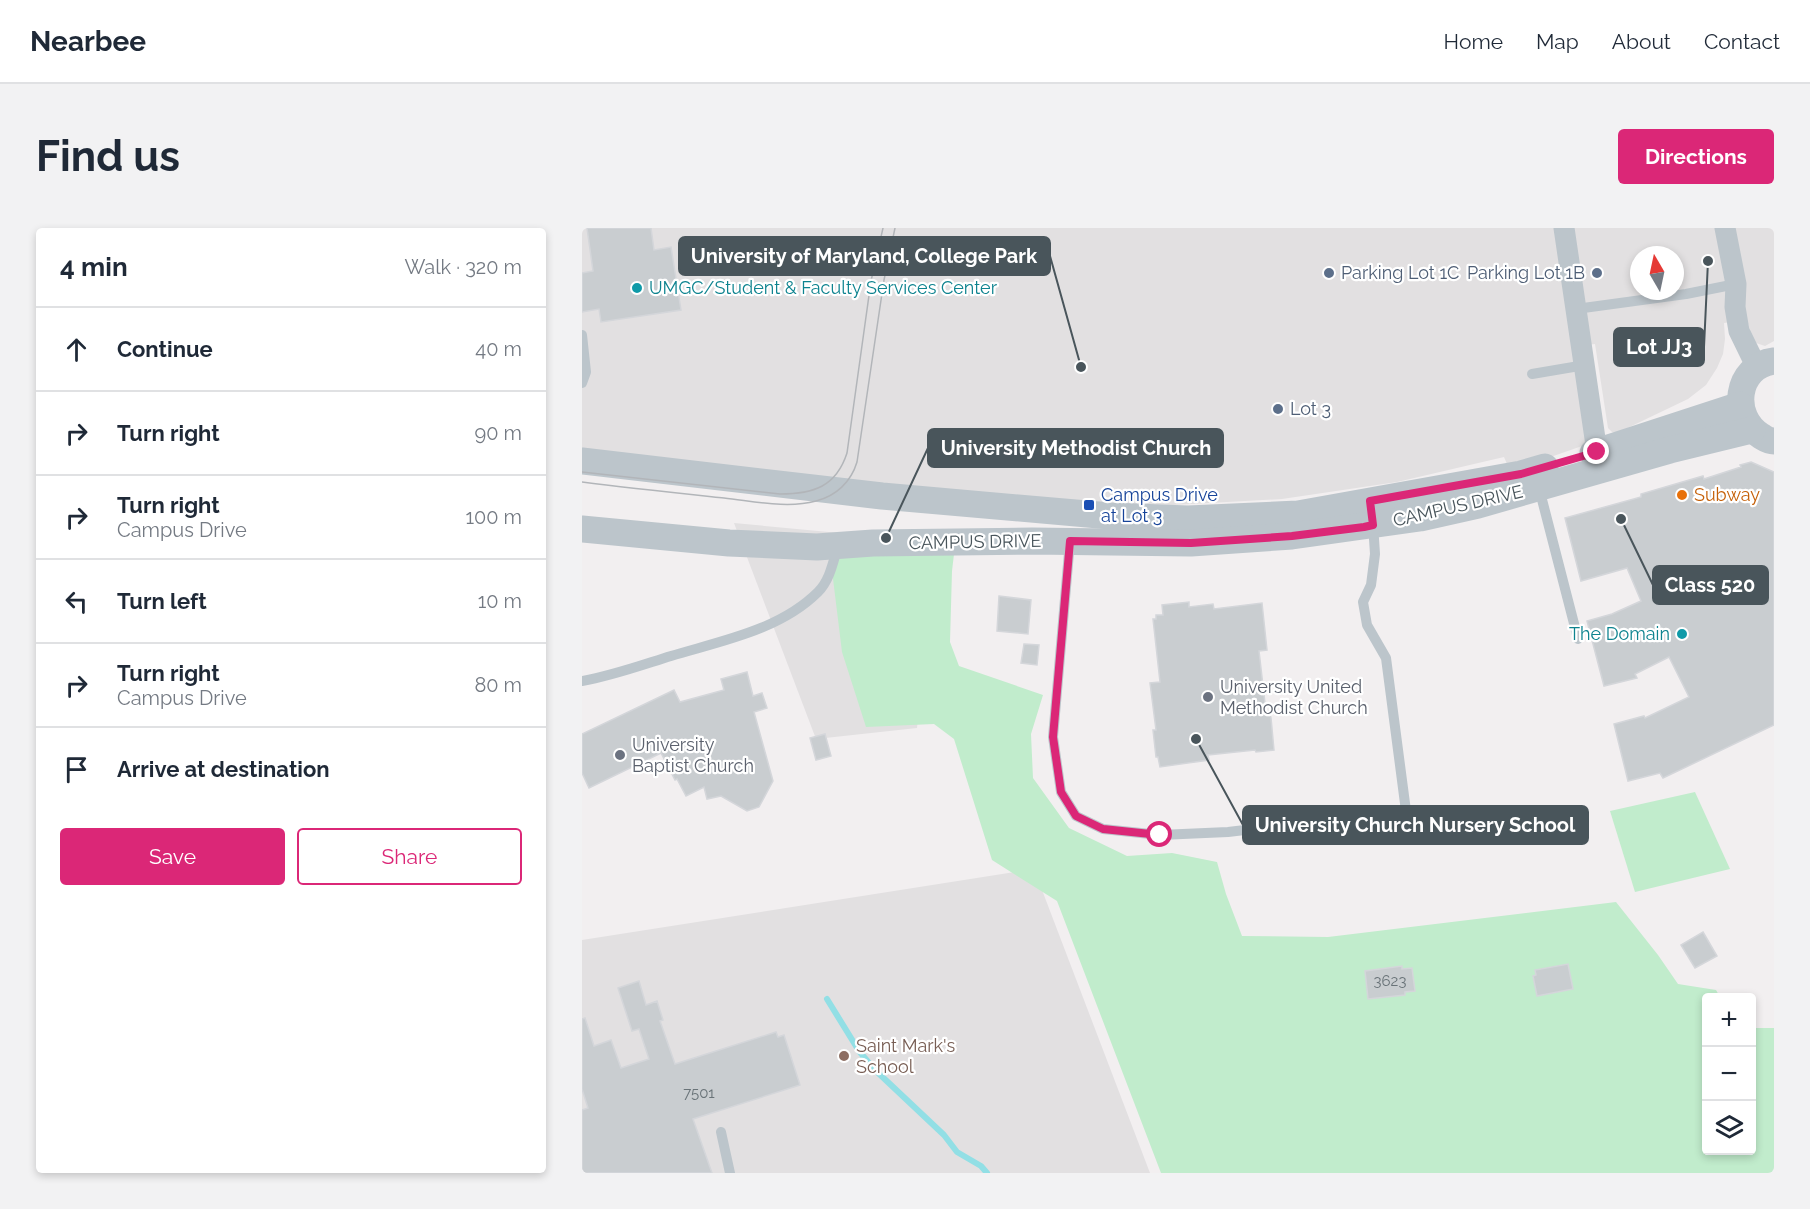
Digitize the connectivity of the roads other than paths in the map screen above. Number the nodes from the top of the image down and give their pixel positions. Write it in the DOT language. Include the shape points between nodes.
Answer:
graph roads {
  1 [pos="1564,228"];
  2 [pos="1725,228"];
  3 [pos="1736,284"];
  4 [pos="1576,309"];
  5 [pos="582,335"];
  6 [pos="1766,364"];
  7 [pos="1585,365"];
  8 [pos="1532,374"];
  9 [pos="582,383"];
  10 [pos="1740,405"];
  11 [pos="1763,436"];
  12 [pos="1597,452"];
  13 [pos="582,461"];
  14 [pos="1539,488"];
  15 [pos="1372,513"];
  16 [pos="582,529"];
  17 [pos="1070,541"];
  18 [pos="838,546"];
  19 [pos="1578,639"];
  20 [pos="582,681"];
  21 [pos="721,1132"];
  22 [pos="730,1173"];
  1 -- 4 [label="street"];
  2 -- 3 [label="street"];
  3 -- 4 [label="lane"];
  3 -- 6 [label="street" via="1739,331"];
  4 -- 7 [label="street"];
  5 -- 9 [label="lane" via="586,372"];
  6 -- 10 [label="street" via="1745,382"];
  7 -- 8 [label="lane"];
  7 -- 12 [label="street"];
  10 -- 11 [label="street" via="1744,419"];
  10 -- 12 [label="street, CAMPUS DRIVE"];
  11 -- 14 [label="street, CAMPUS DRIVE" via="1670,450"];
  12 -- 15 [label="street, CAMPUS DRIVE"];
  13 -- 15 [label="street, CAMPUS DRIVE" via="882,496 1133,517"];
  14 -- 15 [label="street, CAMPUS DRIVE" via="1420,518"];
  14 -- 19 [label="lane"];
  15 -- 17 [label="street, CAMPUS DRIVE" via="1292,536 1191,543"];
  15 -- 17 [label="lane" via="1375,554 1371,585 1364,602 1367,625 1386,658 1406,811 1217,832 1160,835 1103,829 1076,816 1061,792 1053,737"];
  16 -- 18 [label="street, CAMPUS DRIVE" via="729,543"];
  17 -- 18 [label="street, CAMPUS DRIVE"];
  18 -- 20 [label="lane" via="819,591 797,609 760,629"];
  21 -- 22 [label="lane"];
}
